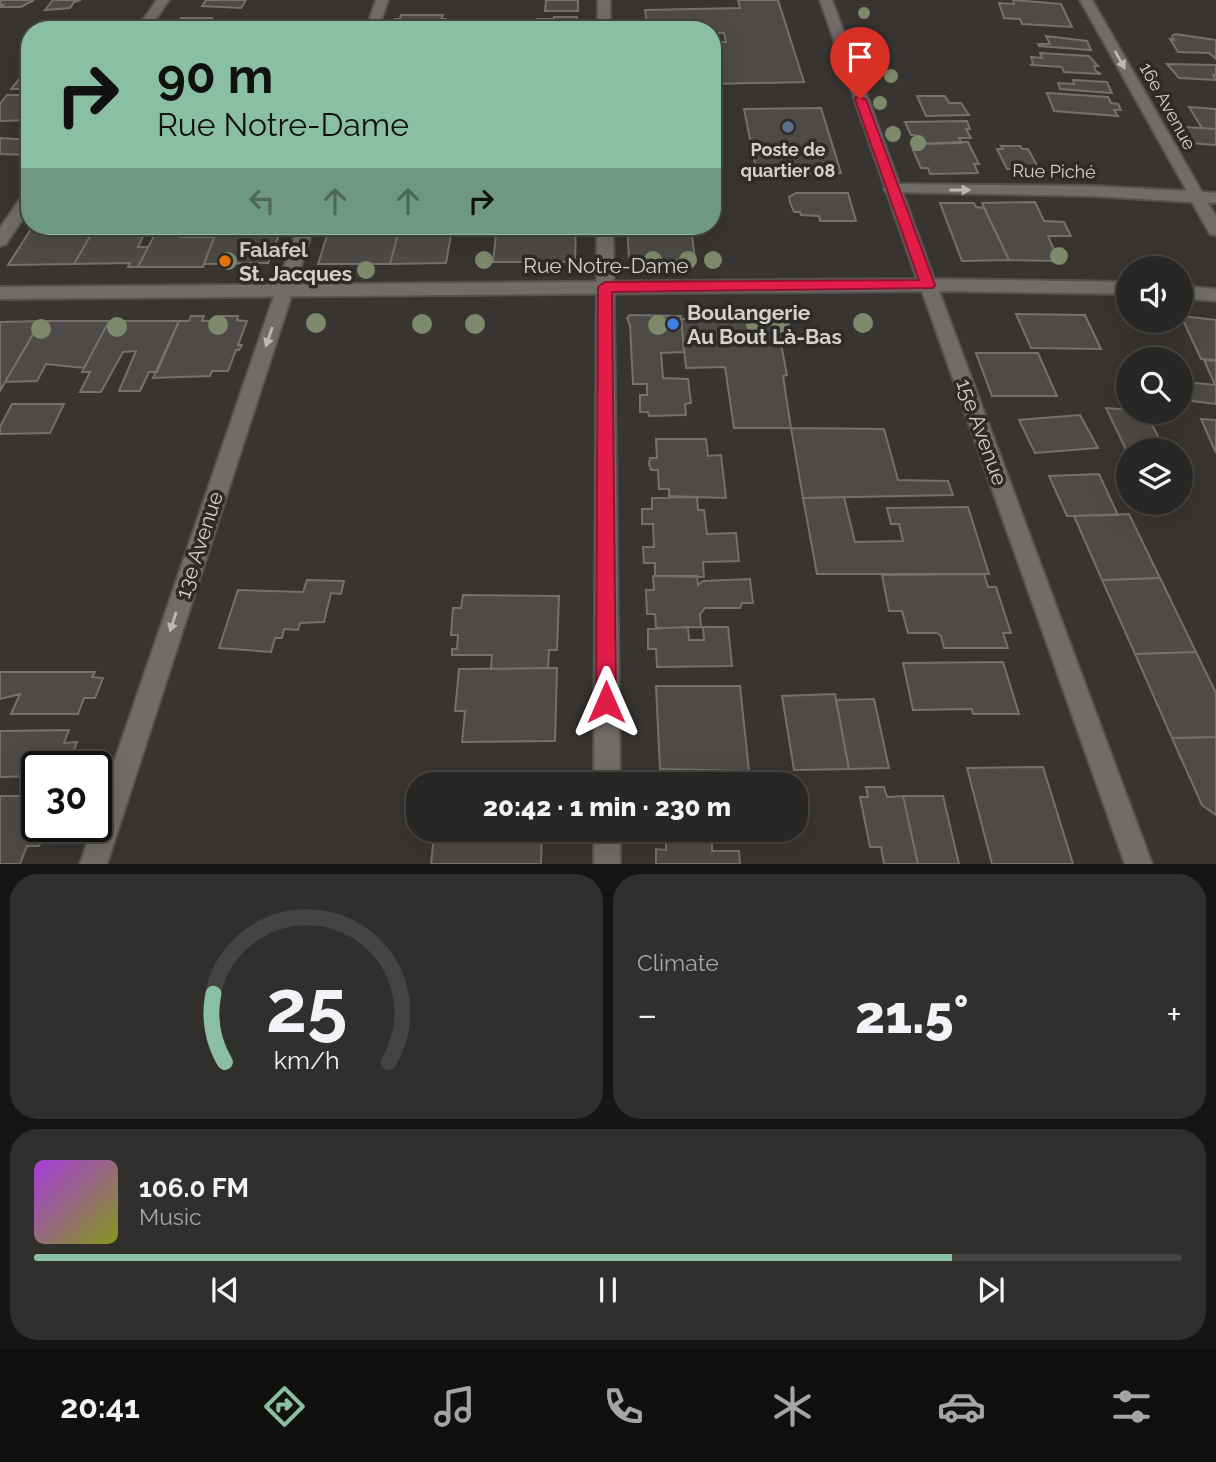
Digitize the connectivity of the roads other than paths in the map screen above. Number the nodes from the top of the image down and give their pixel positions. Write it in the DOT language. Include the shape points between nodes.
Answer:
graph roads {
  1 [pos="163,0"];
  2 [pos="382,0"];
  3 [pos="604,0"];
  4 [pos="826,0"];
  5 [pos="1087,0"];
  6 [pos="148,21"];
  7 [pos="375,21"];
  8 [pos="604,21"];
  9 [pos="891,189"];
  10 [pos="1197,197"];
  11 [pos="1216,198"];
  12 [pos="21,210"];
  13 [pos="1216,230"];
  14 [pos="303,235"];
  15 [pos="605,235"];
  16 [pos="0,240"];
  17 [pos="928,285"];
  18 [pos="605,287"];
  19 [pos="1116,288"];
  20 [pos="285,289"];
  21 [pos="0,293"];
  22 [pos="1193,293"];
  23 [pos="1216,295"];
  24 [pos="607,772"];
  25 [pos="607,842"];
  26 [pos="93,863"];
  27 [pos="607,863"];
  28 [pos="1139,863"];
  1 -- 6 [label="street"];
  2 -- 7 [label="street"];
  3 -- 8 [label="street"];
  4 -- 9 [label="street, 15e Avenue"];
  5 -- 10 [label="street, 16e Avenue, one-way"];
  9 -- 10 [label="street, Rue Piché, one-way"];
  9 -- 17 [label="street, 15e Avenue"];
  10 -- 11 [label="street, Rue Piché"];
  10 -- 13 [label="street, 16e Avenue"];
  12 -- 16 [label="street"];
  14 -- 20 [label="street, 13e Avenue"];
  15 -- 18 [label="street"];
  17 -- 18 [label="street, Rue Notre-Dame"];
  17 -- 19 [label="street, Rue Notre-Dame"];
  17 -- 28 [label="street, 15e Avenue"];
  18 -- 20 [label="street, Rue Notre-Dame"];
  18 -- 24 [label="street"];
  20 -- 21 [label="street, Rue Notre-Dame"];
  20 -- 26 [label="street, 13e Avenue, one-way"];
  22 -- 23 [label="street"];
  25 -- 27 [label="street"];
}
